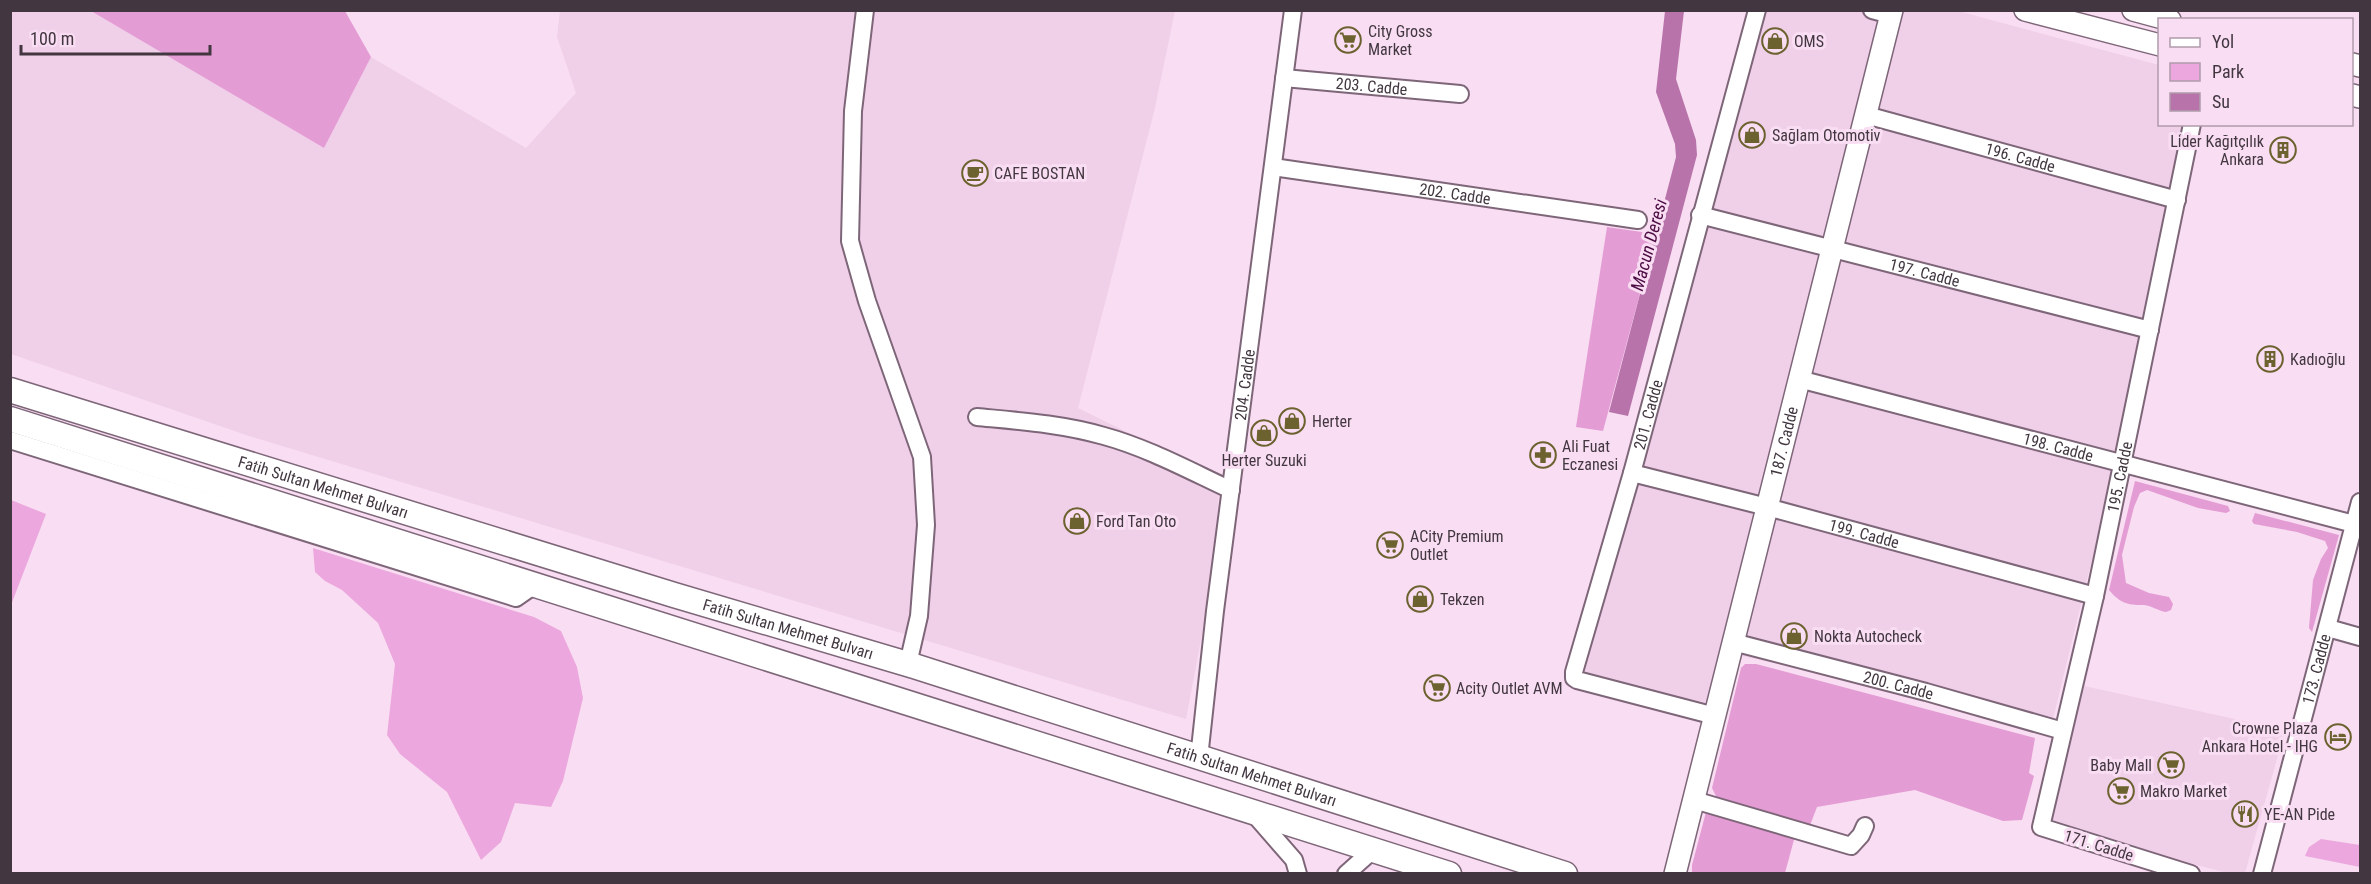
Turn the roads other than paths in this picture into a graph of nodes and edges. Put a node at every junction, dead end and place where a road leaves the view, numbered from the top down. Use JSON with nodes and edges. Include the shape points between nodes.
{"nodes":[{"id":1,"x":865,"y":10,"type":"edge"},
{"id":2,"x":1293,"y":10,"type":"edge"},
{"id":3,"x":1757,"y":10,"type":"edge"},
{"id":4,"x":2025,"y":10,"type":"edge"},
{"id":5,"x":2133,"y":10,"type":"edge"},
{"id":6,"x":1885,"y":12,"type":"edge"},
{"id":7,"x":2163,"y":18,"type":"edge"},
{"id":8,"x":2158,"y":44,"type":"edge"},
{"id":9,"x":1284,"y":78,"type":"junction"},
{"id":10,"x":1460,"y":94,"type":"dead end"},
{"id":11,"x":1866,"y":115,"type":"junction"},
{"id":12,"x":2192,"y":126,"type":"edge"},
{"id":13,"x":1273,"y":167,"type":"junction"},
{"id":14,"x":2177,"y":200,"type":"junction"},
{"id":15,"x":1700,"y":215,"type":"junction"},
{"id":16,"x":1638,"y":220,"type":"dead end"},
{"id":17,"x":1832,"y":249,"type":"junction"},
{"id":18,"x":2150,"y":330,"type":"junction"},
{"id":19,"x":1800,"y":379,"type":"junction"},
{"id":20,"x":10,"y":390,"type":"edge"},
{"id":21,"x":977,"y":417,"type":"dead end"},
{"id":22,"x":10,"y":419,"type":"edge"},
{"id":23,"x":10,"y":440,"type":"edge"},
{"id":24,"x":2123,"y":464,"type":"junction"},
{"id":25,"x":1632,"y":473,"type":"junction"},
{"id":26,"x":1231,"y":490,"type":"junction"},
{"id":27,"x":2361,"y":501,"type":"edge"},
{"id":28,"x":1767,"y":507,"type":"junction"},
{"id":29,"x":2354,"y":524,"type":"junction"},
{"id":30,"x":536,"y":584,"type":"junction"},
{"id":31,"x":2095,"y":596,"type":"junction"},
{"id":32,"x":2328,"y":628,"type":"junction"},
{"id":33,"x":2361,"y":637,"type":"edge"},
{"id":34,"x":1733,"y":642,"type":"junction"},
{"id":35,"x":908,"y":664,"type":"junction"},
{"id":36,"x":1714,"y":716,"type":"junction"},
{"id":37,"x":2063,"y":731,"type":"junction"},
{"id":38,"x":1199,"y":758,"type":"junction"},
{"id":39,"x":1694,"y":800,"type":"junction"},
{"id":40,"x":1250,"y":810,"type":"junction"},
{"id":41,"x":1865,"y":826,"type":"dead end"},
{"id":42,"x":2041,"y":827,"type":"joint"},
{"id":43,"x":1374,"y":849,"type":"junction"},
{"id":44,"x":1298,"y":873,"type":"edge"},
{"id":45,"x":1346,"y":873,"type":"edge"},
{"id":46,"x":1449,"y":873,"type":"edge"},
{"id":47,"x":1565,"y":873,"type":"edge"},
{"id":48,"x":1675,"y":873,"type":"edge"},
{"id":49,"x":2191,"y":873,"type":"edge"},
{"id":50,"x":2262,"y":873,"type":"edge"}],
"edges":[{"from":1,"to":35,"type":"street","via":[[853,111],[850,241],[922,457],[925,536],[919,616]]},
{"from":2,"to":9,"type":"street","name":"204. Cadde"},
{"from":3,"to":15,"type":"street","name":"201. Cadde"},
{"from":4,"to":8,"type":"main road"},
{"from":5,"to":7,"type":"main road"},
{"from":6,"to":11,"type":"main road","name":"187. Cadde"},
{"from":9,"to":10,"type":"street","name":"203. Cadde"},
{"from":9,"to":13,"type":"street","name":"204. Cadde"},
{"from":11,"to":14,"type":"street","name":"196. Cadde"},
{"from":11,"to":17,"type":"main road","name":"187. Cadde"},
{"from":12,"to":14,"type":"street","name":"195. Cadde"},
{"from":13,"to":16,"type":"street","name":"202. Cadde"},
{"from":13,"to":26,"type":"street","name":"204. Cadde"},
{"from":14,"to":18,"type":"street","name":"195. Cadde"},
{"from":15,"to":17,"type":"street","name":"197. Cadde"},
{"from":15,"to":25,"type":"street","name":"201. Cadde"},
{"from":17,"to":18,"type":"street","name":"197. Cadde"},
{"from":17,"to":19,"type":"main road","name":"187. Cadde"},
{"from":18,"to":24,"type":"street","name":"195. Cadde"},
{"from":19,"to":24,"type":"street","name":"198. Cadde"},
{"from":19,"to":28,"type":"main road","name":"187. Cadde"},
{"from":20,"to":35,"type":"highway","name":"Fatih Sultan Mehmet Bulvarı"},
{"from":21,"to":26,"type":"street","via":[[1038,422],[1103,435]]},
{"from":22,"to":30,"type":"highway","name":"Fatih Sultan Mehmet Bulvarı"},
{"from":23,"to":30,"type":"street","via":[[516,598]]},
{"from":24,"to":29,"type":"street","name":"198. Cadde"},
{"from":24,"to":31,"type":"street","name":"195. Cadde"},
{"from":25,"to":28,"type":"street","name":"199. Cadde"},
{"from":25,"to":36,"type":"street","name":"201. Cadde","via":[[1574,678]]},
{"from":26,"to":38,"type":"street","name":"204. Cadde"},
{"from":27,"to":29,"type":"street","name":"173. Cadde"},
{"from":28,"to":31,"type":"street","name":"199. Cadde"},
{"from":28,"to":34,"type":"main road","name":"187. Cadde"},
{"from":29,"to":32,"type":"street","name":"173. Cadde"},
{"from":30,"to":40,"type":"highway","name":"Fatih Sultan Mehmet Bulvarı"},
{"from":31,"to":37,"type":"street","name":"195. Cadde"},
{"from":32,"to":33,"type":"street"},
{"from":32,"to":50,"type":"street","name":"173. Cadde"},
{"from":34,"to":36,"type":"main road","name":"187. Cadde"},
{"from":34,"to":37,"type":"street","name":"200. Cadde"},
{"from":35,"to":38,"type":"highway","name":"Fatih Sultan Mehmet Bulvarı"},
{"from":36,"to":39,"type":"main road","name":"187. Cadde"},
{"from":37,"to":42,"type":"street","name":"195. Cadde"},
{"from":38,"to":47,"type":"highway","name":"Fatih Sultan Mehmet Bulvarı"},
{"from":39,"to":41,"type":"street","via":[[1851,846]]},
{"from":39,"to":48,"type":"main road","name":"187. Cadde"},
{"from":40,"to":43,"type":"highway","name":"Fatih Sultan Mehmet Bulvarı"},
{"from":40,"to":44,"type":"street","via":[[1294,860]]},
{"from":42,"to":49,"type":"street","name":"171. Cadde"},
{"from":43,"to":45,"type":"street"},
{"from":43,"to":46,"type":"highway","name":"Fatih Sultan Mehmet Bulvarı"}]}
